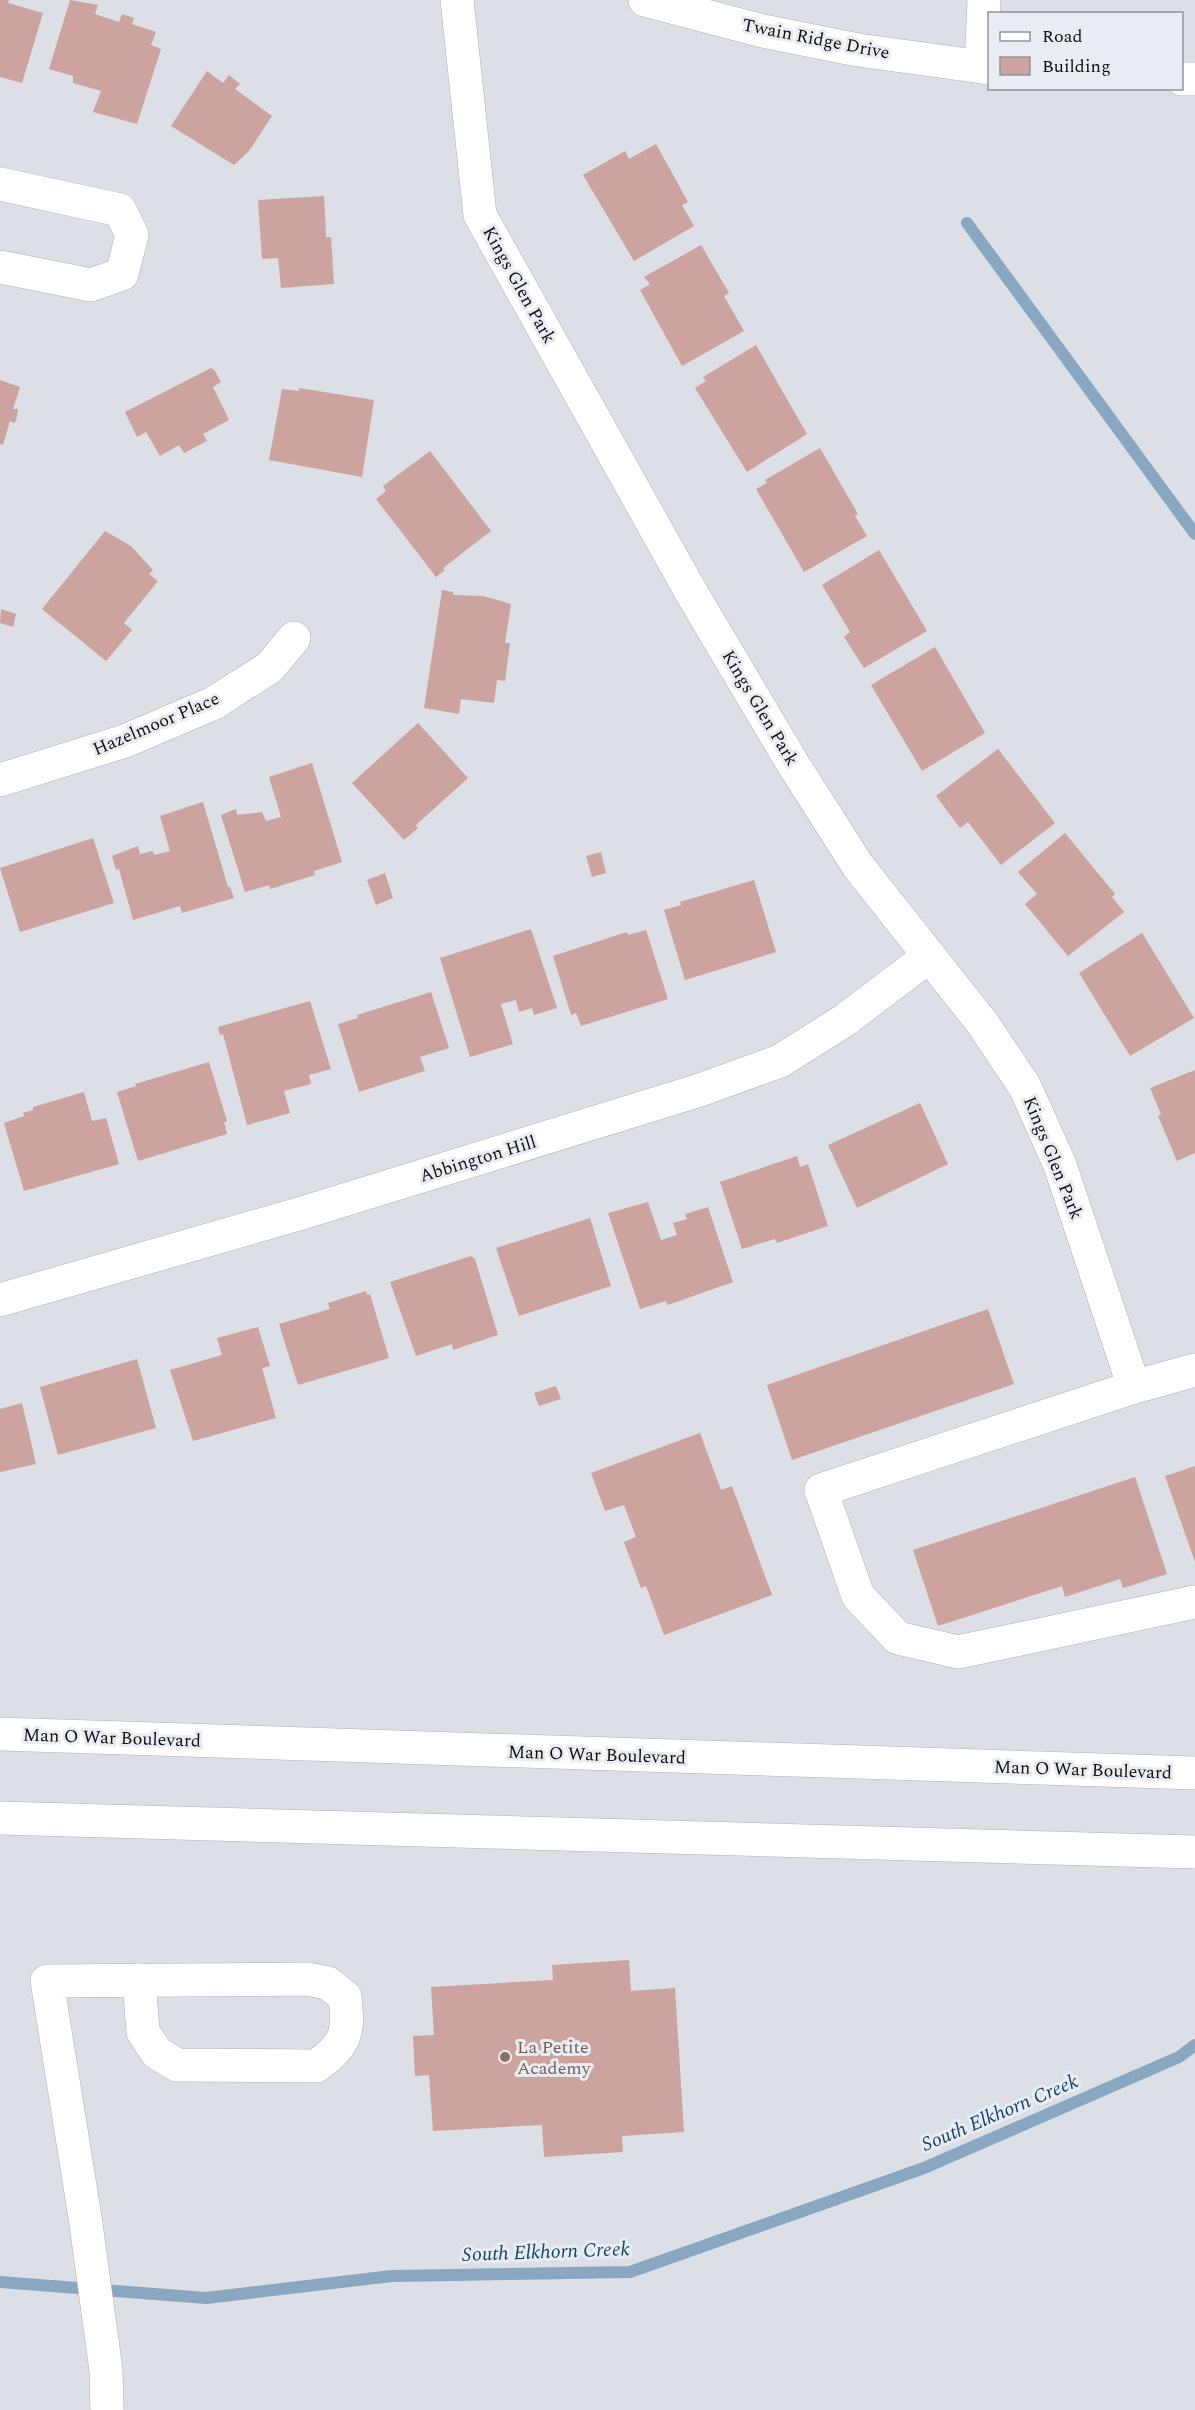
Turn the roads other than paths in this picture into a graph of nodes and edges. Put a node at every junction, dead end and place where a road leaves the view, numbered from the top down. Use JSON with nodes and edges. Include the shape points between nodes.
{"nodes":[{"id":1,"x":458,"y":0,"type":"edge"},
{"id":2,"x":645,"y":0,"type":"edge"},
{"id":3,"x":984,"y":0,"type":"edge"},
{"id":4,"x":985,"y":68,"type":"edge"},
{"id":5,"x":0,"y":184,"type":"edge"},
{"id":6,"x":0,"y":267,"type":"edge"},
{"id":7,"x":294,"y":639,"type":"dead end"},
{"id":8,"x":0,"y":780,"type":"edge"},
{"id":9,"x":928,"y":957,"type":"junction"},
{"id":10,"x":0,"y":1300,"type":"edge"},
{"id":11,"x":1195,"y":1370,"type":"edge"},
{"id":12,"x":1134,"y":1387,"type":"junction"},
{"id":13,"x":1195,"y":1602,"type":"edge"},
{"id":14,"x":0,"y":1734,"type":"edge"},
{"id":15,"x":1195,"y":1773,"type":"edge"},
{"id":16,"x":0,"y":1818,"type":"edge"},
{"id":17,"x":1195,"y":1852,"type":"edge"},
{"id":18,"x":139,"y":1980,"type":"junction"},
{"id":19,"x":107,"y":2410,"type":"edge"}],
"edges":[{"from":1,"to":9,"type":"street","name":"Kings Glen Park","via":[[480,215],[691,592],[787,754],[858,866]]},
{"from":2,"to":4,"type":"street","name":"Twain Ridge Drive","via":[[858,50]]},
{"from":3,"to":4,"type":"street"},
{"from":5,"to":6,"type":"street","via":[[120,210],[132,235],[122,274],[91,285]]},
{"from":7,"to":8,"type":"street","name":"Hazelmoor Place","via":[[270,667],[214,703],[125,741]]},
{"from":9,"to":10,"type":"street","name":"Abbington Hill","via":[[845,1020],[770,1064],[700,1090],[302,1213]]},
{"from":9,"to":12,"type":"street","name":"Kings Glen Park","via":[[983,1024],[1025,1087],[1060,1165]]},
{"from":11,"to":12,"type":"street"},
{"from":12,"to":13,"type":"street","via":[[821,1490],[858,1596],[898,1638],[958,1652]]},
{"from":14,"to":15,"type":"street","name":"Man O War Boulevard"},
{"from":16,"to":17,"type":"street"},
{"from":18,"to":18,"type":"street","via":[[307,1978],[327,1983],[345,1997],[348,2025],[342,2045],[316,2066],[177,2065],[157,2053],[143,2032]]},
{"from":18,"to":19,"type":"street","via":[[47,1981],[85,2217],[106,2370]]}]}
